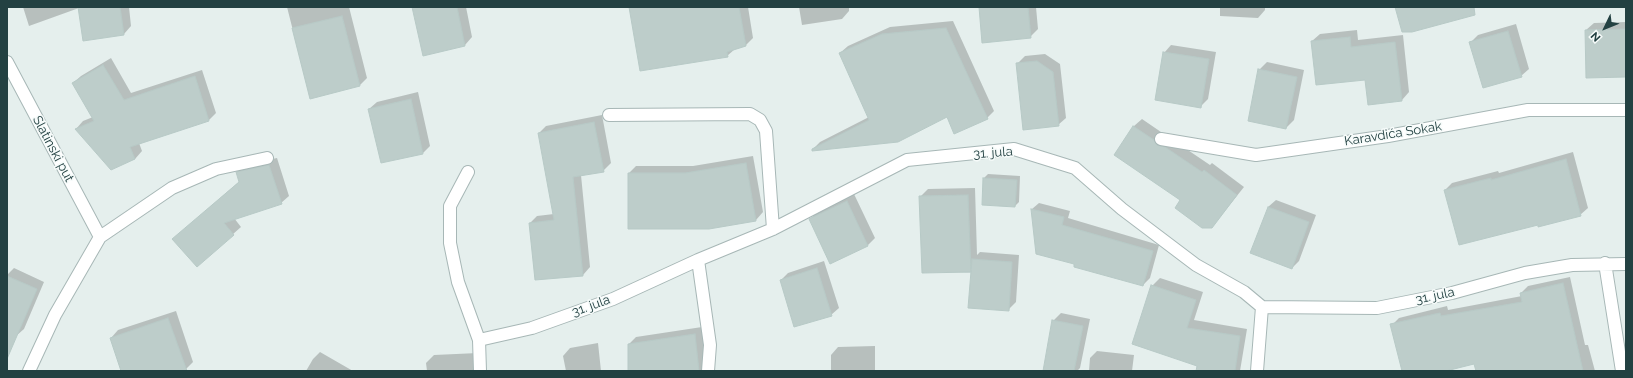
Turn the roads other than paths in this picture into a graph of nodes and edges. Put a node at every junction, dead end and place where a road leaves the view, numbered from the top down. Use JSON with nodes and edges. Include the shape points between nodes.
{"nodes":[{"id":1,"x":7,"y":62,"type":"edge"},
{"id":2,"x":1626,"y":110,"type":"edge"},
{"id":3,"x":609,"y":115,"type":"dead end"},
{"id":4,"x":1162,"y":139,"type":"dead end"},
{"id":5,"x":267,"y":158,"type":"dead end"},
{"id":6,"x":468,"y":172,"type":"dead end"},
{"id":7,"x":773,"y":229,"type":"junction"},
{"id":8,"x":100,"y":237,"type":"junction"},
{"id":9,"x":698,"y":260,"type":"junction"},
{"id":10,"x":1605,"y":263,"type":"junction"},
{"id":11,"x":1626,"y":264,"type":"edge"},
{"id":12,"x":1262,"y":307,"type":"junction"},
{"id":13,"x":479,"y":340,"type":"junction"},
{"id":14,"x":29,"y":371,"type":"edge"},
{"id":15,"x":480,"y":371,"type":"edge"},
{"id":16,"x":708,"y":371,"type":"edge"},
{"id":17,"x":1257,"y":371,"type":"edge"},
{"id":18,"x":1622,"y":371,"type":"edge"}],
"edges":[{"from":1,"to":8,"type":"street","name":"Slatinski put"},
{"from":2,"to":4,"type":"street","name":"Karavdića Sokak","via":[[1528,110],[1388,136],[1256,155]]},
{"from":3,"to":7,"type":"street","via":[[750,114],[760,120],[766,130]]},
{"from":5,"to":8,"type":"street","via":[[216,169],[172,188]]},
{"from":6,"to":13,"type":"street","via":[[450,206],[450,243],[458,282]]},
{"from":7,"to":9,"type":"street","name":"31. jula"},
{"from":7,"to":12,"type":"street","name":"31. jula","via":[[907,160],[1014,149],[1075,168],[1122,209],[1196,265],[1244,292]]},
{"from":8,"to":14,"type":"street","via":[[55,315]]},
{"from":9,"to":13,"type":"street","name":"31. jula","via":[[613,298],[532,328]]},
{"from":9,"to":16,"type":"street","via":[[710,345]]},
{"from":10,"to":11,"type":"street","name":"31. jula"},
{"from":10,"to":12,"type":"street","name":"31. jula","via":[[1572,265],[1525,273],[1452,293],[1377,308]]},
{"from":10,"to":18,"type":"street"},
{"from":12,"to":17,"type":"street"},
{"from":13,"to":15,"type":"street"}]}
